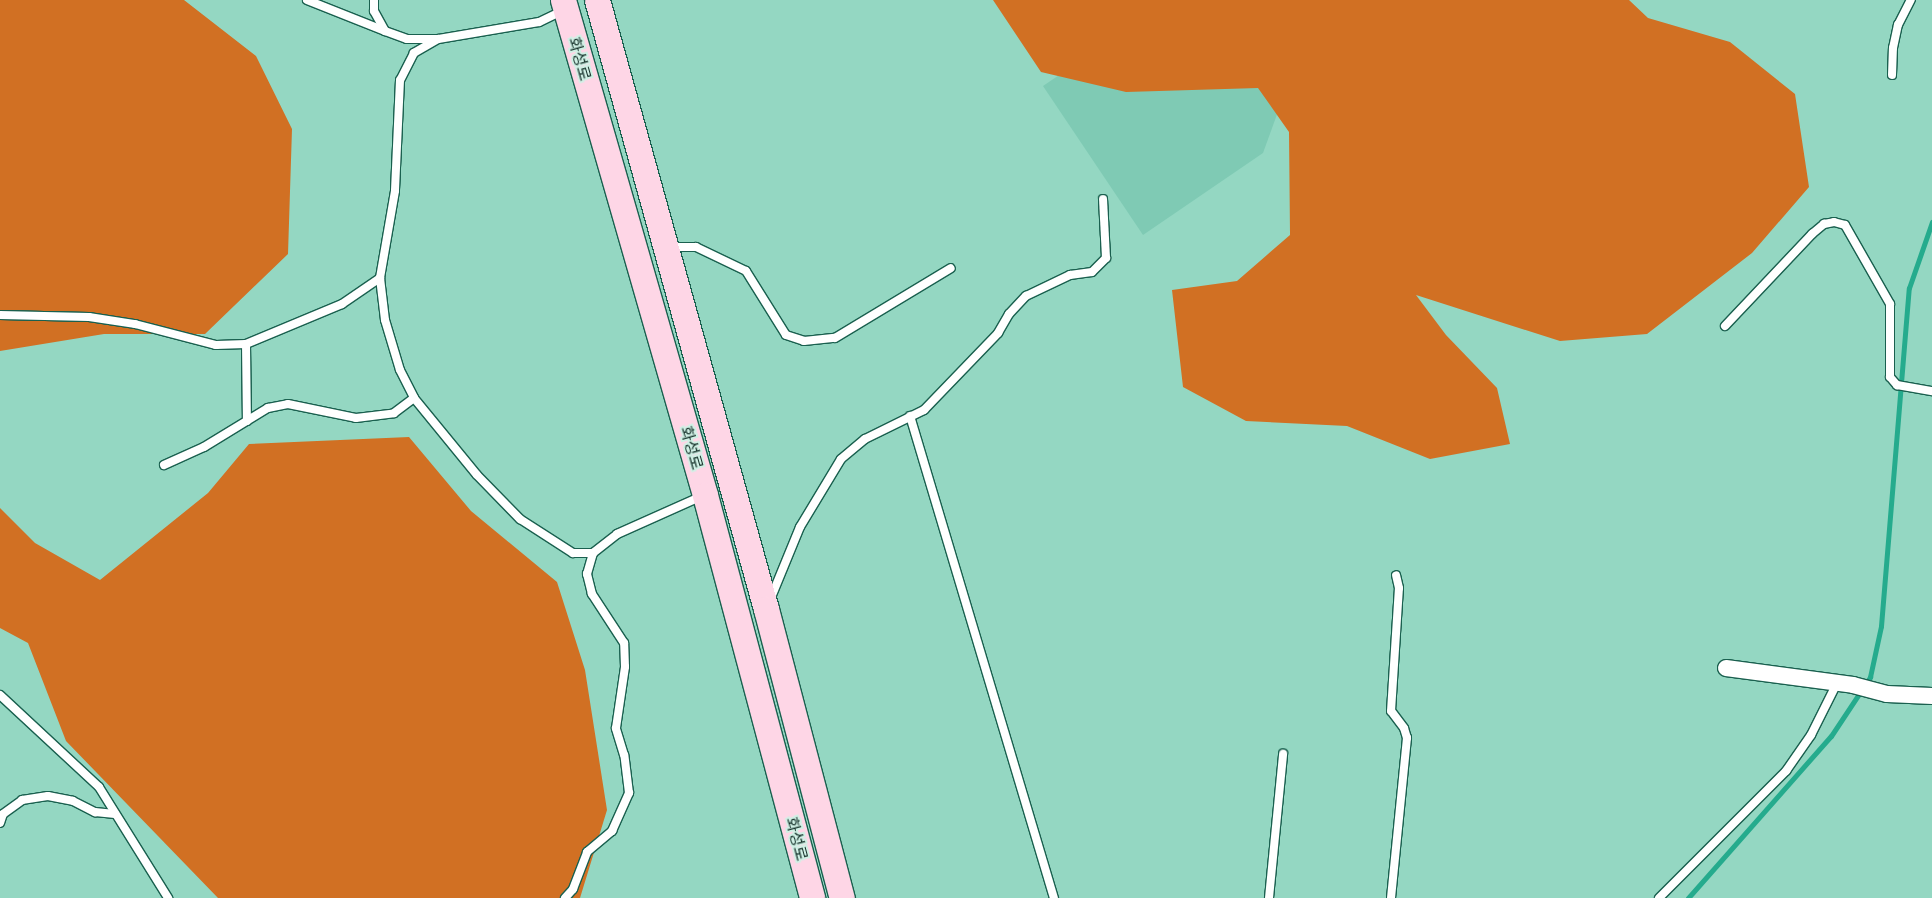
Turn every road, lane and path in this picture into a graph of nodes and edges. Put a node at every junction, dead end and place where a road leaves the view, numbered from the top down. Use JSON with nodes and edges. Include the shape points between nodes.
{"nodes":[{"id":1,"x":306,"y":0,"type":"edge"},
{"id":2,"x":374,"y":0,"type":"edge"},
{"id":3,"x":597,"y":0,"type":"edge"},
{"id":4,"x":1911,"y":0,"type":"edge"},
{"id":5,"x":564,"y":5,"type":"edge"},
{"id":6,"x":385,"y":30,"type":"junction"},
{"id":7,"x":438,"y":39,"type":"junction"},
{"id":8,"x":1892,"y":75,"type":"dead end"},
{"id":9,"x":1103,"y":199,"type":"dead end"},
{"id":10,"x":664,"y":247,"type":"junction"},
{"id":11,"x":951,"y":268,"type":"dead end"},
{"id":12,"x":380,"y":278,"type":"junction"},
{"id":13,"x":0,"y":315,"type":"edge"},
{"id":14,"x":1725,"y":326,"type":"dead end"},
{"id":15,"x":246,"y":344,"type":"junction"},
{"id":16,"x":1932,"y":390,"type":"edge"},
{"id":17,"x":414,"y":398,"type":"junction"},
{"id":18,"x":910,"y":416,"type":"junction"},
{"id":19,"x":247,"y":420,"type":"junction"},
{"id":20,"x":164,"y":465,"type":"dead end"},
{"id":21,"x":705,"y":495,"type":"junction"},
{"id":22,"x":592,"y":553,"type":"junction"},
{"id":23,"x":1396,"y":575,"type":"dead end"},
{"id":24,"x":766,"y":609,"type":"junction"},
{"id":25,"x":1726,"y":668,"type":"dead end"},
{"id":26,"x":1845,"y":684,"type":"junction"},
{"id":27,"x":0,"y":695,"type":"edge"},
{"id":28,"x":1932,"y":696,"type":"edge"},
{"id":29,"x":1283,"y":754,"type":"dead end"},
{"id":30,"x":115,"y":814,"type":"junction"},
{"id":31,"x":0,"y":823,"type":"edge"},
{"id":32,"x":168,"y":898,"type":"edge"},
{"id":33,"x":565,"y":898,"type":"edge"},
{"id":34,"x":812,"y":898,"type":"edge"},
{"id":35,"x":842,"y":898,"type":"edge"},
{"id":36,"x":1054,"y":898,"type":"edge"},
{"id":37,"x":1269,"y":898,"type":"edge"},
{"id":38,"x":1391,"y":898,"type":"edge"},
{"id":39,"x":1659,"y":898,"type":"edge"}],
"edges":[{"from":1,"to":6,"type":"lane"},
{"from":2,"to":6,"type":"lane","via":[[374,11]]},
{"from":3,"to":10,"type":"main road","name":"화성로"},
{"from":4,"to":8,"type":"lane","via":[[1898,24]]},
{"from":5,"to":7,"type":"lane","via":[[539,22]]},
{"from":5,"to":21,"type":"main road","name":"화성로"},
{"from":6,"to":7,"type":"lane","via":[[407,39]]},
{"from":7,"to":12,"type":"lane","via":[[414,53],[400,80],[396,191]]},
{"from":9,"to":18,"type":"lane","via":[[1106,258],[1092,272],[1045,284],[1026,296],[949,387],[924,410]]},
{"from":10,"to":11,"type":"lane","via":[[696,247],[746,271],[786,335],[804,341],[835,338]]},
{"from":10,"to":24,"type":"main road","name":"화성로"},
{"from":12,"to":15,"type":"lane","via":[[342,304]]},
{"from":12,"to":17,"type":"lane","via":[[385,320],[400,370]]},
{"from":13,"to":15,"type":"lane","via":[[89,317],[135,324],[216,345]]},
{"from":14,"to":16,"type":"lane","via":[[1812,234],[1824,224],[1834,222],[1845,226],[1890,304],[1893,315],[1888,366],[1890,377],[1897,385]]},
{"from":15,"to":19,"type":"lane"},
{"from":17,"to":19,"type":"lane","via":[[394,413],[356,418],[288,404],[268,408]]},
{"from":17,"to":22,"type":"lane","via":[[477,475],[520,519],[573,553]]},
{"from":18,"to":24,"type":"lane","via":[[864,439],[841,459],[800,527]]},
{"from":18,"to":36,"type":"lane"},
{"from":19,"to":20,"type":"lane","via":[[204,447]]},
{"from":21,"to":22,"type":"lane","via":[[617,534]]},
{"from":21,"to":34,"type":"main road","name":"화성로"},
{"from":22,"to":33,"type":"lane","via":[[587,574],[592,594],[624,643],[625,667],[616,728],[629,792],[612,831],[587,852],[573,890]]},
{"from":23,"to":38,"type":"lane","via":[[1400,588],[1392,711],[1407,738]]},
{"from":24,"to":35,"type":"main road","name":"화성로"},
{"from":25,"to":26,"type":"street"},
{"from":26,"to":28,"type":"street","via":[[1887,694]]},
{"from":26,"to":39,"type":"lane","via":[[1795,760]]},
{"from":27,"to":30,"type":"lane","via":[[99,787]]},
{"from":29,"to":37,"type":"lane"},
{"from":30,"to":31,"type":"lane","via":[[96,812],[73,801],[48,796],[22,800],[2,814]]},
{"from":30,"to":32,"type":"lane"}]}
